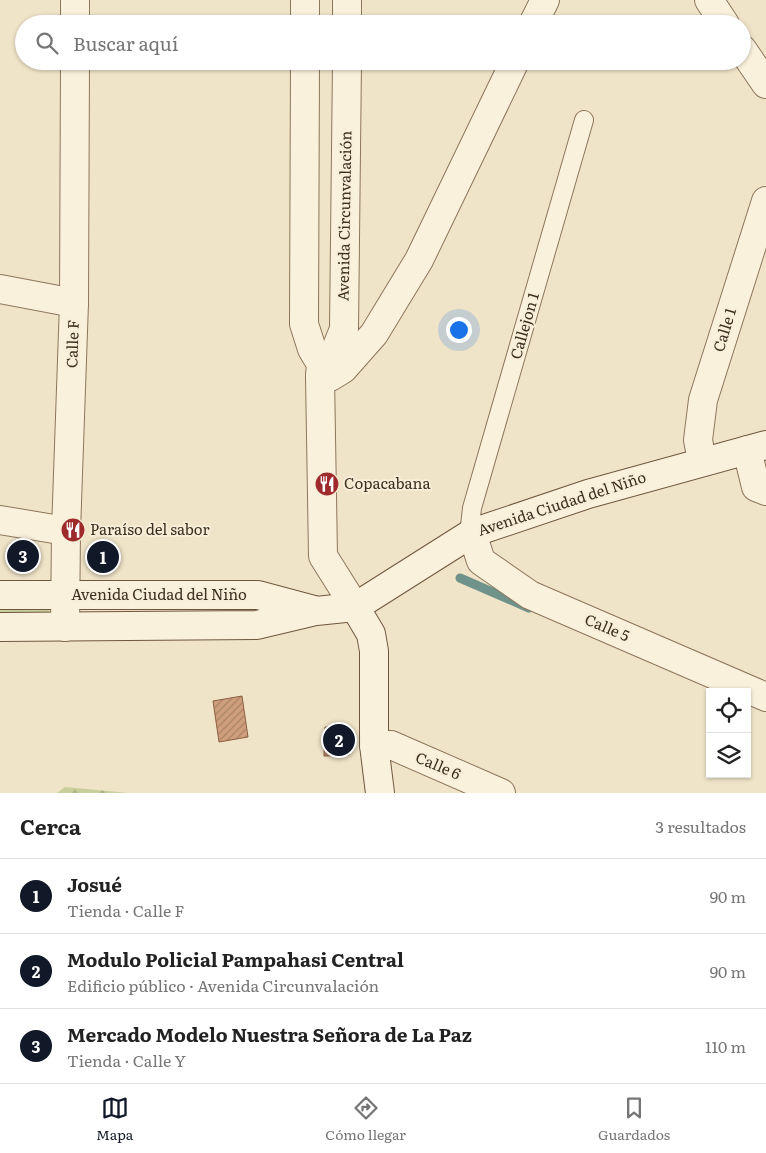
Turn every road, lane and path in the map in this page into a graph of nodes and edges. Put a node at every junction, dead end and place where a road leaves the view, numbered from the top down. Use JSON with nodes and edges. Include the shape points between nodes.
{"nodes":[{"id":1,"x":75,"y":0,"type":"edge"},
{"id":2,"x":305,"y":0,"type":"edge"},
{"id":3,"x":347,"y":0,"type":"edge"},
{"id":4,"x":545,"y":0,"type":"edge"},
{"id":5,"x":709,"y":0,"type":"edge"},
{"id":6,"x":75,"y":15,"type":"edge"},
{"id":7,"x":305,"y":15,"type":"edge"},
{"id":8,"x":347,"y":15,"type":"edge"},
{"id":9,"x":538,"y":15,"type":"edge"},
{"id":10,"x":720,"y":15,"type":"edge"},
{"id":11,"x":751,"y":62,"type":"edge"},
{"id":12,"x":75,"y":70,"type":"edge"},
{"id":13,"x":304,"y":70,"type":"edge"},
{"id":14,"x":347,"y":70,"type":"edge"},
{"id":15,"x":511,"y":70,"type":"edge"},
{"id":16,"x":766,"y":84,"type":"edge"},
{"id":17,"x":584,"y":120,"type":"dead end"},
{"id":18,"x":766,"y":201,"type":"edge"},
{"id":19,"x":0,"y":289,"type":"edge"},
{"id":20,"x":74,"y":302,"type":"junction"},
{"id":21,"x":320,"y":370,"type":"junction"},
{"id":22,"x":756,"y":447,"type":"edge"},
{"id":23,"x":702,"y":461,"type":"junction"},
{"id":24,"x":766,"y":491,"type":"edge"},
{"id":25,"x":0,"y":520,"type":"edge"},
{"id":26,"x":66,"y":531,"type":"junction"},
{"id":27,"x":472,"y":533,"type":"junction"},
{"id":28,"x":0,"y":595,"type":"edge"},
{"id":29,"x":65,"y":595,"type":"junction"},
{"id":30,"x":355,"y":607,"type":"junction"},
{"id":31,"x":316,"y":611,"type":"junction"},
{"id":32,"x":0,"y":627,"type":"edge"},
{"id":33,"x":65,"y":627,"type":"junction"},
{"id":34,"x":766,"y":697,"type":"edge"},
{"id":35,"x":374,"y":745,"type":"junction"},
{"id":36,"x":380,"y":793,"type":"edge"},
{"id":37,"x":501,"y":793,"type":"edge"}],
"edges":[{"from":1,"to":6,"type":"street"},
{"from":2,"to":7,"type":"street"},
{"from":3,"to":8,"type":"street"},
{"from":4,"to":9,"type":"street"},
{"from":5,"to":10,"type":"street"},
{"from":11,"to":16,"type":"street"},
{"from":12,"to":20,"type":"street","name":"Calle F"},
{"from":13,"to":21,"type":"street","via":[[304,324]]},
{"from":14,"to":21,"type":"street","name":"Avenida Circunvalación","via":[[344,330],[336,349]]},
{"from":15,"to":21,"type":"street","via":[[419,260],[374,334],[343,370],[330,377]]},
{"from":17,"to":27,"type":"lane","name":"Callejon 1","via":[[472,508]]},
{"from":18,"to":23,"type":"street","name":"Calle 1","via":[[703,400],[698,440]]},
{"from":19,"to":20,"type":"street"},
{"from":20,"to":26,"type":"street","name":"Calle F"},
{"from":21,"to":30,"type":"street","via":[[323,556]]},
{"from":22,"to":23,"type":"street","name":"Avenida Ciudad del Niño"},
{"from":22,"to":24,"type":"street","via":[[756,487]]},
{"from":23,"to":27,"type":"street","name":"Avenida Ciudad del Niño","via":[[588,494]]},
{"from":25,"to":26,"type":"street"},
{"from":26,"to":29,"type":"street","name":"Calle F"},
{"from":27,"to":30,"type":"street","name":"Avenida Ciudad del Niño"},
{"from":27,"to":34,"type":"street","name":"Calle 5","via":[[481,561],[530,595]]},
{"from":28,"to":29,"type":"street","name":"Avenida Ciudad del Niño"},
{"from":29,"to":31,"type":"street","name":"Avenida Ciudad del Niño","via":[[258,595]]},
{"from":29,"to":33,"type":"street","name":"Calle F"},
{"from":30,"to":31,"type":"street","name":"Avenida Ciudad del Niño"},
{"from":30,"to":35,"type":"street","via":[[371,634],[374,651]]},
{"from":31,"to":33,"type":"street","name":"Avenida Ciudad del Niño","via":[[257,625]]},
{"from":32,"to":33,"type":"street","name":"Avenida Ciudad del Niño"},
{"from":35,"to":36,"type":"street"},
{"from":35,"to":37,"type":"street","name":"Calle 6","via":[[391,746]]}]}
